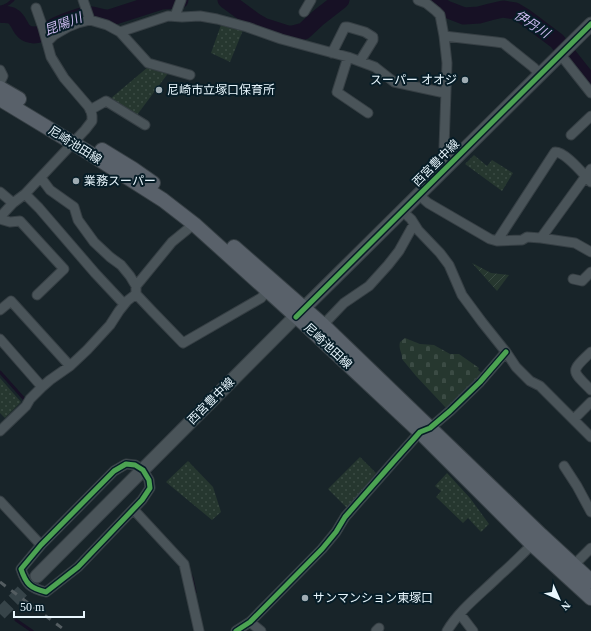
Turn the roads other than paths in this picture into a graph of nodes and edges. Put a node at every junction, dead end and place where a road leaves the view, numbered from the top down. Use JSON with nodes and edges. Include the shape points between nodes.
{"nodes":[{"id":1,"x":82,"y":0,"type":"edge"},
{"id":2,"x":311,"y":0,"type":"edge"},
{"id":3,"x":418,"y":0,"type":"edge"},
{"id":4,"x":180,"y":2,"type":"edge"},
{"id":5,"x":36,"y":8,"type":"dead end"},
{"id":6,"x":304,"y":12,"type":"dead end"},
{"id":7,"x":89,"y":16,"type":"junction"},
{"id":8,"x":175,"y":16,"type":"junction"},
{"id":9,"x":591,"y":24,"type":"edge"},
{"id":10,"x":120,"y":32,"type":"junction"},
{"id":11,"x":45,"y":36,"type":"junction"},
{"id":12,"x":444,"y":36,"type":"junction"},
{"id":13,"x":563,"y":51,"type":"junction"},
{"id":14,"x":332,"y":52,"type":"junction"},
{"id":15,"x":348,"y":57,"type":"junction"},
{"id":16,"x":360,"y":61,"type":"junction"},
{"id":17,"x":0,"y":70,"type":"edge"},
{"id":18,"x":540,"y":74,"type":"junction"},
{"id":19,"x":190,"y":75,"type":"dead end"},
{"id":20,"x":0,"y":82,"type":"edge"},
{"id":21,"x":0,"y":88,"type":"edge"},
{"id":22,"x":445,"y":93,"type":"junction"},
{"id":23,"x":591,"y":93,"type":"edge"},
{"id":24,"x":0,"y":99,"type":"edge"},
{"id":25,"x":90,"y":110,"type":"junction"},
{"id":26,"x":368,"y":112,"type":"dead end"},
{"id":27,"x":591,"y":116,"type":"edge"},
{"id":28,"x":145,"y":125,"type":"dead end"},
{"id":29,"x":571,"y":135,"type":"dead end"},
{"id":30,"x":76,"y":140,"type":"junction"},
{"id":31,"x":455,"y":158,"type":"junction"},
{"id":32,"x":589,"y":176,"type":"edge"},
{"id":33,"x":41,"y":178,"type":"junction"},
{"id":34,"x":0,"y":192,"type":"edge"},
{"id":35,"x":25,"y":194,"type":"junction"},
{"id":36,"x":419,"y":195,"type":"junction"},
{"id":37,"x":13,"y":203,"type":"junction"},
{"id":38,"x":402,"y":211,"type":"junction"},
{"id":39,"x":0,"y":218,"type":"edge"},
{"id":40,"x":194,"y":224,"type":"junction"},
{"id":41,"x":414,"y":224,"type":"junction"},
{"id":42,"x":541,"y":238,"type":"junction"},
{"id":43,"x":497,"y":241,"type":"junction"},
{"id":44,"x":591,"y":252,"type":"edge"},
{"id":45,"x":591,"y":272,"type":"edge"},
{"id":46,"x":573,"y":279,"type":"dead end"},
{"id":47,"x":136,"y":290,"type":"junction"},
{"id":48,"x":267,"y":291,"type":"junction"},
{"id":49,"x":37,"y":295,"type":"dead end"},
{"id":50,"x":124,"y":304,"type":"junction"},
{"id":51,"x":0,"y":310,"type":"edge"},
{"id":52,"x":300,"y":313,"type":"junction"},
{"id":53,"x":323,"y":325,"type":"junction"},
{"id":54,"x":0,"y":339,"type":"edge"},
{"id":55,"x":506,"y":352,"type":"junction"},
{"id":56,"x":591,"y":352,"type":"edge"},
{"id":57,"x":70,"y":366,"type":"junction"},
{"id":58,"x":42,"y":387,"type":"junction"},
{"id":59,"x":591,"y":390,"type":"edge"},
{"id":60,"x":591,"y":402,"type":"edge"},
{"id":61,"x":574,"y":419,"type":"junction"},
{"id":62,"x":425,"y":430,"type":"junction"},
{"id":63,"x":0,"y":431,"type":"edge"},
{"id":64,"x":591,"y":437,"type":"edge"},
{"id":65,"x":564,"y":466,"type":"dead end"},
{"id":66,"x":143,"y":470,"type":"junction"},
{"id":67,"x":0,"y":501,"type":"edge"},
{"id":68,"x":134,"y":510,"type":"junction"},
{"id":69,"x":591,"y":512,"type":"edge"},
{"id":70,"x":537,"y":540,"type":"junction"},
{"id":71,"x":41,"y":545,"type":"junction"},
{"id":72,"x":591,"y":548,"type":"edge"},
{"id":73,"x":569,"y":570,"type":"junction"},
{"id":74,"x":37,"y":576,"type":"tunnel mouth"},
{"id":75,"x":591,"y":581,"type":"edge"},
{"id":76,"x":591,"y":598,"type":"edge"},
{"id":77,"x":460,"y":614,"type":"junction"},
{"id":78,"x":250,"y":622,"type":"junction"},
{"id":79,"x":199,"y":631,"type":"edge"},
{"id":80,"x":236,"y":631,"type":"edge"},
{"id":81,"x":261,"y":631,"type":"edge"},
{"id":82,"x":447,"y":631,"type":"edge"},
{"id":83,"x":473,"y":631,"type":"edge"}],
"edges":[{"from":1,"to":7,"type":"street"},
{"from":2,"to":6,"type":"street"},
{"from":3,"to":12,"type":"street","via":[[426,3],[440,15]]},
{"from":4,"to":8,"type":"street"},
{"from":5,"to":11,"type":"street"},
{"from":7,"to":10,"type":"street"},
{"from":7,"to":11,"type":"street","via":[[54,35]]},
{"from":8,"to":10,"type":"street"},
{"from":8,"to":14,"type":"street","via":[[217,19]]},
{"from":9,"to":13,"type":"main road","name":"西宮豊中線"},
{"from":10,"to":19,"type":"street","via":[[148,63]]},
{"from":11,"to":25,"type":"street","via":[[51,57],[58,69]]},
{"from":12,"to":18,"type":"street","via":[[503,44]]},
{"from":12,"to":22,"type":"street","via":[[447,63]]},
{"from":13,"to":18,"type":"main road","name":"西宮豊中線"},
{"from":13,"to":23,"type":"street"},
{"from":14,"to":15,"type":"street"},
{"from":14,"to":16,"type":"street","via":[[345,27],[365,32],[373,37],[373,40]]},
{"from":15,"to":16,"type":"street"},
{"from":15,"to":26,"type":"street","via":[[337,92]]},
{"from":16,"to":22,"type":"street","via":[[375,66],[394,82]]},
{"from":17,"to":20,"type":"street","via":[[4,76]]},
{"from":18,"to":31,"type":"main road","name":"西宮豊中線"},
{"from":21,"to":30,"type":"main road","name":"尼崎池田線"},
{"from":22,"to":31,"type":"street","via":[[444,147]]},
{"from":24,"to":30,"type":"main road","name":"尼崎池田線"},
{"from":25,"to":28,"type":"street","via":[[106,101]]},
{"from":25,"to":30,"type":"street","via":[[92,121]]},
{"from":27,"to":29,"type":"street"},
{"from":30,"to":33,"type":"street"},
{"from":30,"to":40,"type":"main road","name":"尼崎池田線"},
{"from":30,"to":52,"type":"main road","name":"尼崎池田線","via":[[133,169],[189,209],[252,262]]},
{"from":31,"to":36,"type":"main road","name":"西宮豊中線"},
{"from":32,"to":42,"type":"street"},
{"from":32,"to":43,"type":"street","via":[[559,152],[555,152]]},
{"from":33,"to":35,"type":"street"},
{"from":33,"to":47,"type":"street","via":[[50,190],[74,207],[78,220],[103,252],[121,265],[130,276]]},
{"from":34,"to":37,"type":"street"},
{"from":35,"to":37,"type":"street"},
{"from":35,"to":50,"type":"street"},
{"from":36,"to":38,"type":"main road","name":"西宮豊中線"},
{"from":36,"to":43,"type":"street","via":[[428,204]]},
{"from":37,"to":39,"type":"street"},
{"from":38,"to":41,"type":"street"},
{"from":38,"to":52,"type":"main road","name":"西宮豊中線"},
{"from":39,"to":49,"type":"street","via":[[10,222],[20,221],[64,269]]},
{"from":40,"to":47,"type":"street","via":[[172,242]]},
{"from":40,"to":48,"type":"main road","name":"尼崎池田線"},
{"from":41,"to":53,"type":"street","via":[[388,265],[369,286],[344,303]]},
{"from":41,"to":55,"type":"street","via":[[449,265],[462,295]]},
{"from":42,"to":43,"type":"street"},
{"from":42,"to":44,"type":"street","via":[[575,243]]},
{"from":45,"to":46,"type":"street","via":[[582,281]]},
{"from":47,"to":48,"type":"street","via":[[183,343],[261,298]]},
{"from":47,"to":50,"type":"street"},
{"from":48,"to":52,"type":"main road","name":"尼崎池田線"},
{"from":50,"to":57,"type":"street","via":[[110,325]]},
{"from":51,"to":57,"type":"street","via":[[11,301]]},
{"from":52,"to":53,"type":"main road","name":"尼崎池田線"},
{"from":52,"to":62,"type":"main road","name":"尼崎池田線"},
{"from":52,"to":66,"type":"main road","name":"西宮豊中線"},
{"from":53,"to":62,"type":"main road","name":"尼崎池田線"},
{"from":54,"to":58,"type":"street"},
{"from":55,"to":61,"type":"street","via":[[530,381],[540,386]]},
{"from":55,"to":62,"type":"street","via":[[463,399]]},
{"from":56,"to":59,"type":"street","via":[[575,370],[578,378]]},
{"from":57,"to":58,"type":"street"},
{"from":58,"to":63,"type":"street"},
{"from":60,"to":61,"type":"street"},
{"from":61,"to":64,"type":"street"},
{"from":62,"to":70,"type":"main road","name":"尼崎池田線"},
{"from":62,"to":78,"type":"street","via":[[345,517],[322,549]]},
{"from":65,"to":69,"type":"street"},
{"from":66,"to":68,"type":"street","via":[[150,480],[150,488]]},
{"from":66,"to":71,"type":"street","via":[[136,465],[126,464],[114,471]]},
{"from":66,"to":74,"type":"main road","name":"西宮豊中線"},
{"from":67,"to":71,"type":"street"},
{"from":68,"to":71,"type":"street","via":[[78,567],[46,592],[35,589],[25,580],[21,569]]},
{"from":68,"to":79,"type":"street","via":[[184,564]]},
{"from":70,"to":73,"type":"main road","name":"尼崎池田線"},
{"from":70,"to":77,"type":"street"},
{"from":72,"to":73,"type":"street"},
{"from":73,"to":75,"type":"main road","name":"尼崎池田線"},
{"from":73,"to":76,"type":"main road","name":"尼崎池田線"},
{"from":77,"to":82,"type":"street"},
{"from":77,"to":83,"type":"street"},
{"from":78,"to":80,"type":"street"},
{"from":78,"to":81,"type":"street"}]}
